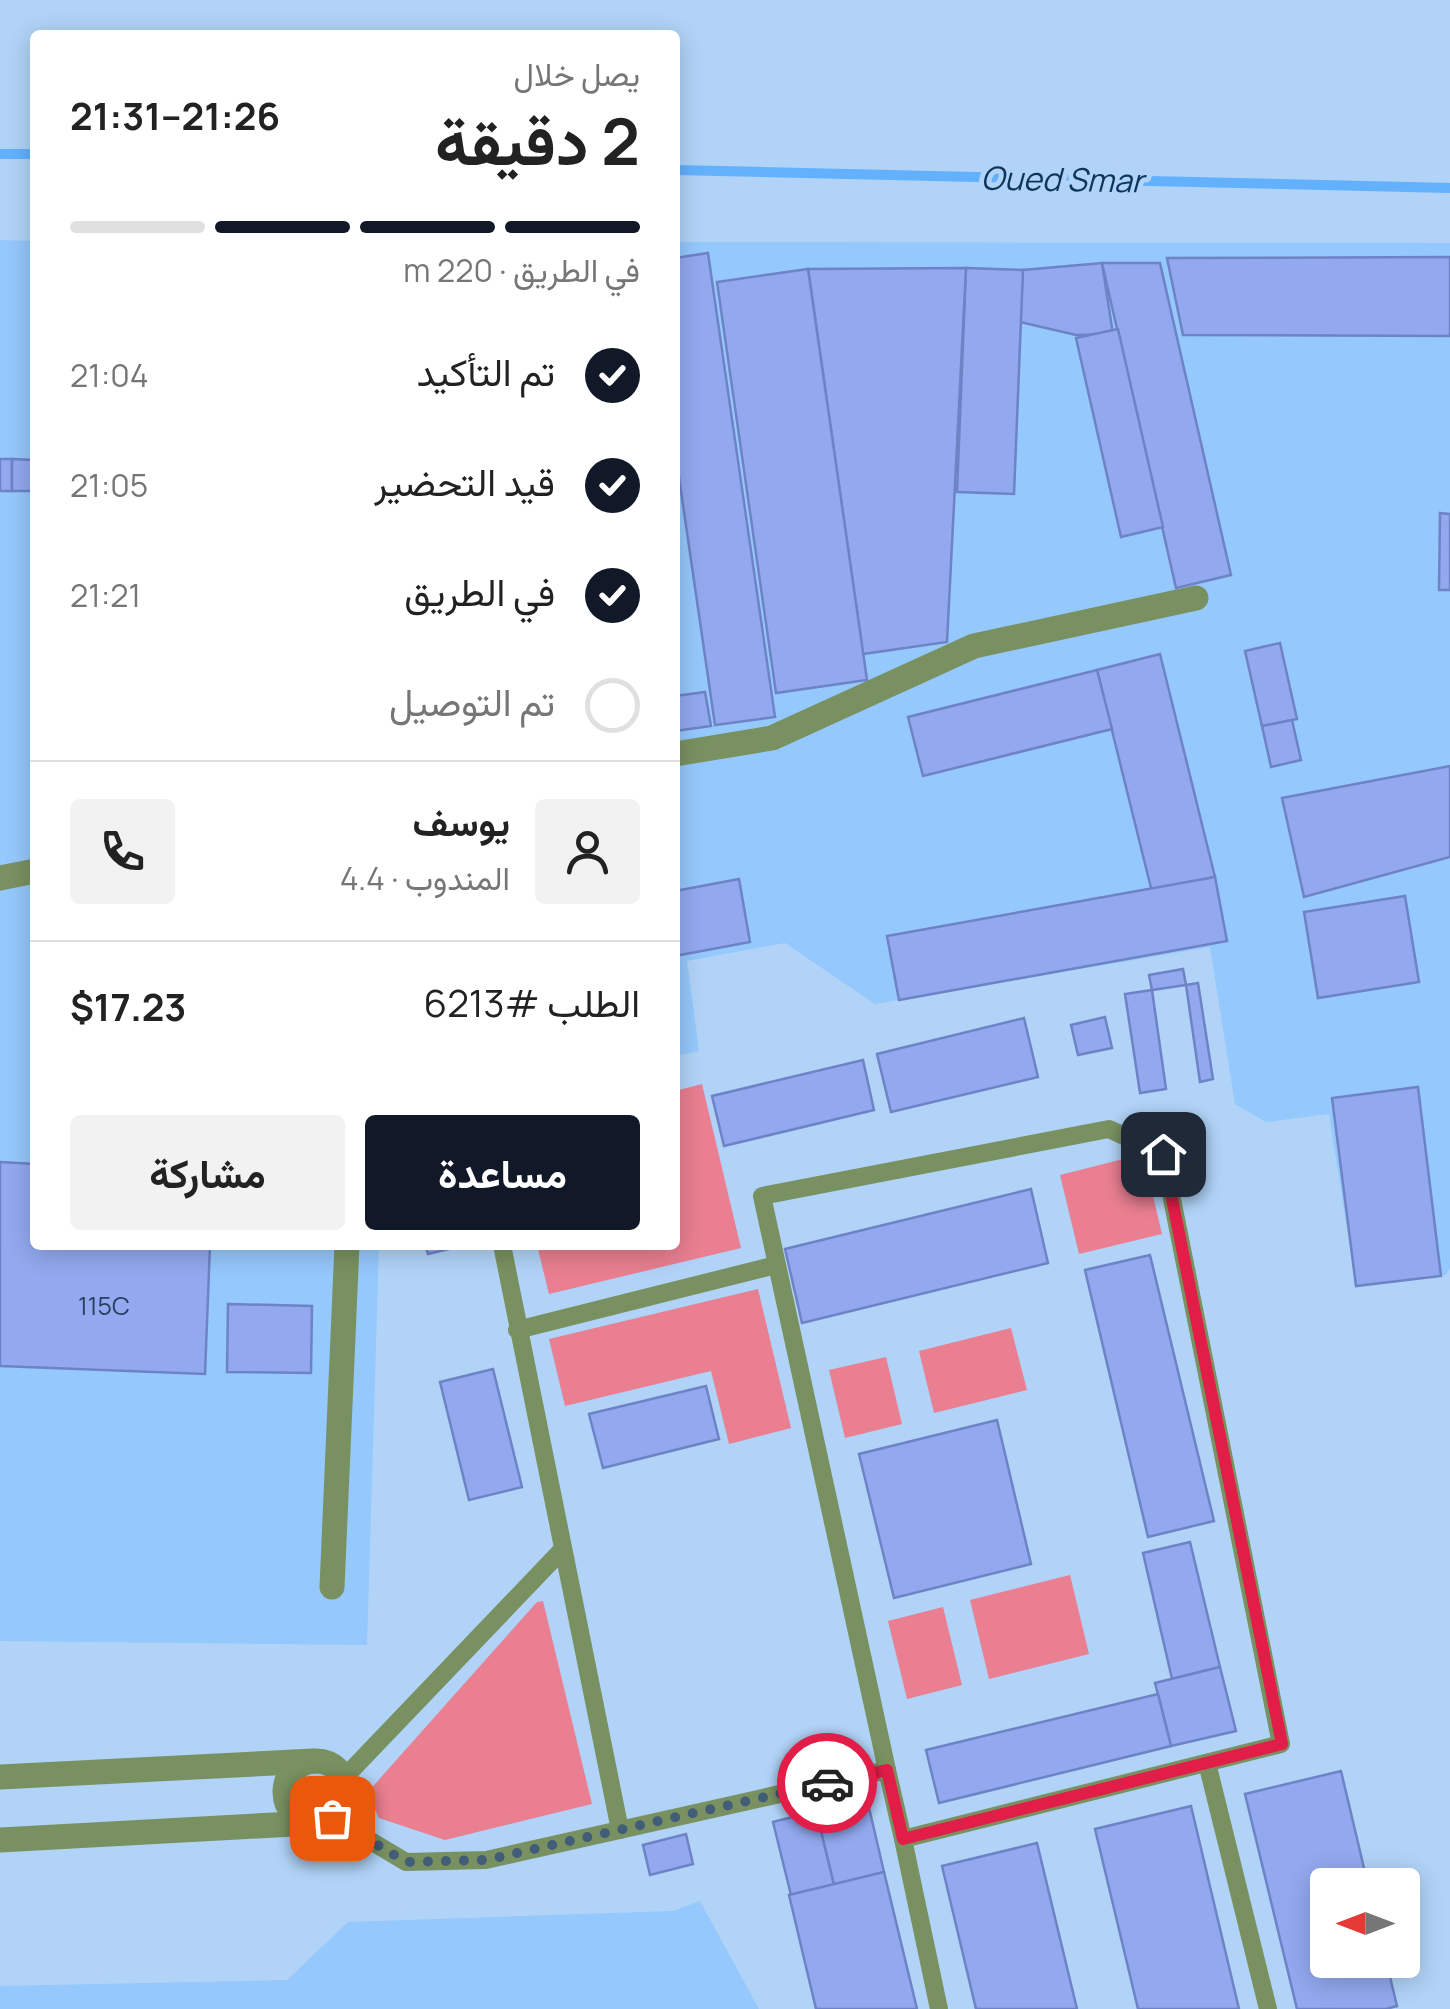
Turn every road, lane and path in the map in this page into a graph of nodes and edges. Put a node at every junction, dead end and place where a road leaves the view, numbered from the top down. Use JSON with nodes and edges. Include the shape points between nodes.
{"nodes":[{"id":1,"x":1196,"y":598,"type":"dead end"},
{"id":2,"x":680,"y":753,"type":"edge"},
{"id":3,"x":30,"y":872,"type":"edge"},
{"id":4,"x":0,"y":878,"type":"edge"},
{"id":5,"x":347,"y":1250,"type":"edge"},
{"id":6,"x":503,"y":1250,"type":"edge"},
{"id":7,"x":776,"y":1265,"type":"junction"},
{"id":8,"x":516,"y":1330,"type":"junction"},
{"id":9,"x":562,"y":1550,"type":"junction"},
{"id":10,"x":332,"y":1587,"type":"dead end"},
{"id":11,"x":313,"y":1761,"type":"junction"},
{"id":12,"x":1207,"y":1763,"type":"junction"},
{"id":13,"x":887,"y":1770,"type":"junction"},
{"id":14,"x":0,"y":1777,"type":"edge"},
{"id":15,"x":343,"y":1778,"type":"junction"},
{"id":16,"x":322,"y":1821,"type":"junction"},
{"id":17,"x":620,"y":1830,"type":"junction"},
{"id":18,"x":903,"y":1839,"type":"junction"},
{"id":19,"x":0,"y":1840,"type":"edge"},
{"id":20,"x":939,"y":2009,"type":"edge"},
{"id":21,"x":1268,"y":2009,"type":"edge"}],
"edges":[{"from":1,"to":2,"type":"street","via":[[974,646],[772,738]]},
{"from":3,"to":4,"type":"street"},
{"from":5,"to":10,"type":"street"},
{"from":6,"to":8,"type":"lane"},
{"from":7,"to":8,"type":"lane"},
{"from":7,"to":12,"type":"lane","via":[[762,1196],[1109,1129],[1163,1154],[1282,1744]]},
{"from":7,"to":13,"type":"lane"},
{"from":8,"to":9,"type":"lane"},
{"from":9,"to":15,"type":"lane"},
{"from":9,"to":17,"type":"lane"},
{"from":11,"to":14,"type":"street"},
{"from":11,"to":15,"type":"street"},
{"from":11,"to":16,"type":"street","via":[[293,1770],[285,1793],[292,1813]]},
{"from":12,"to":18,"type":"lane"},
{"from":12,"to":21,"type":"lane"},
{"from":13,"to":17,"type":"lane"},
{"from":13,"to":18,"type":"lane"},
{"from":15,"to":16,"type":"street","via":[[345,1802]]},
{"from":16,"to":17,"type":"lane","via":[[406,1862],[486,1860]]},
{"from":16,"to":19,"type":"street"},
{"from":18,"to":20,"type":"lane"}]}
